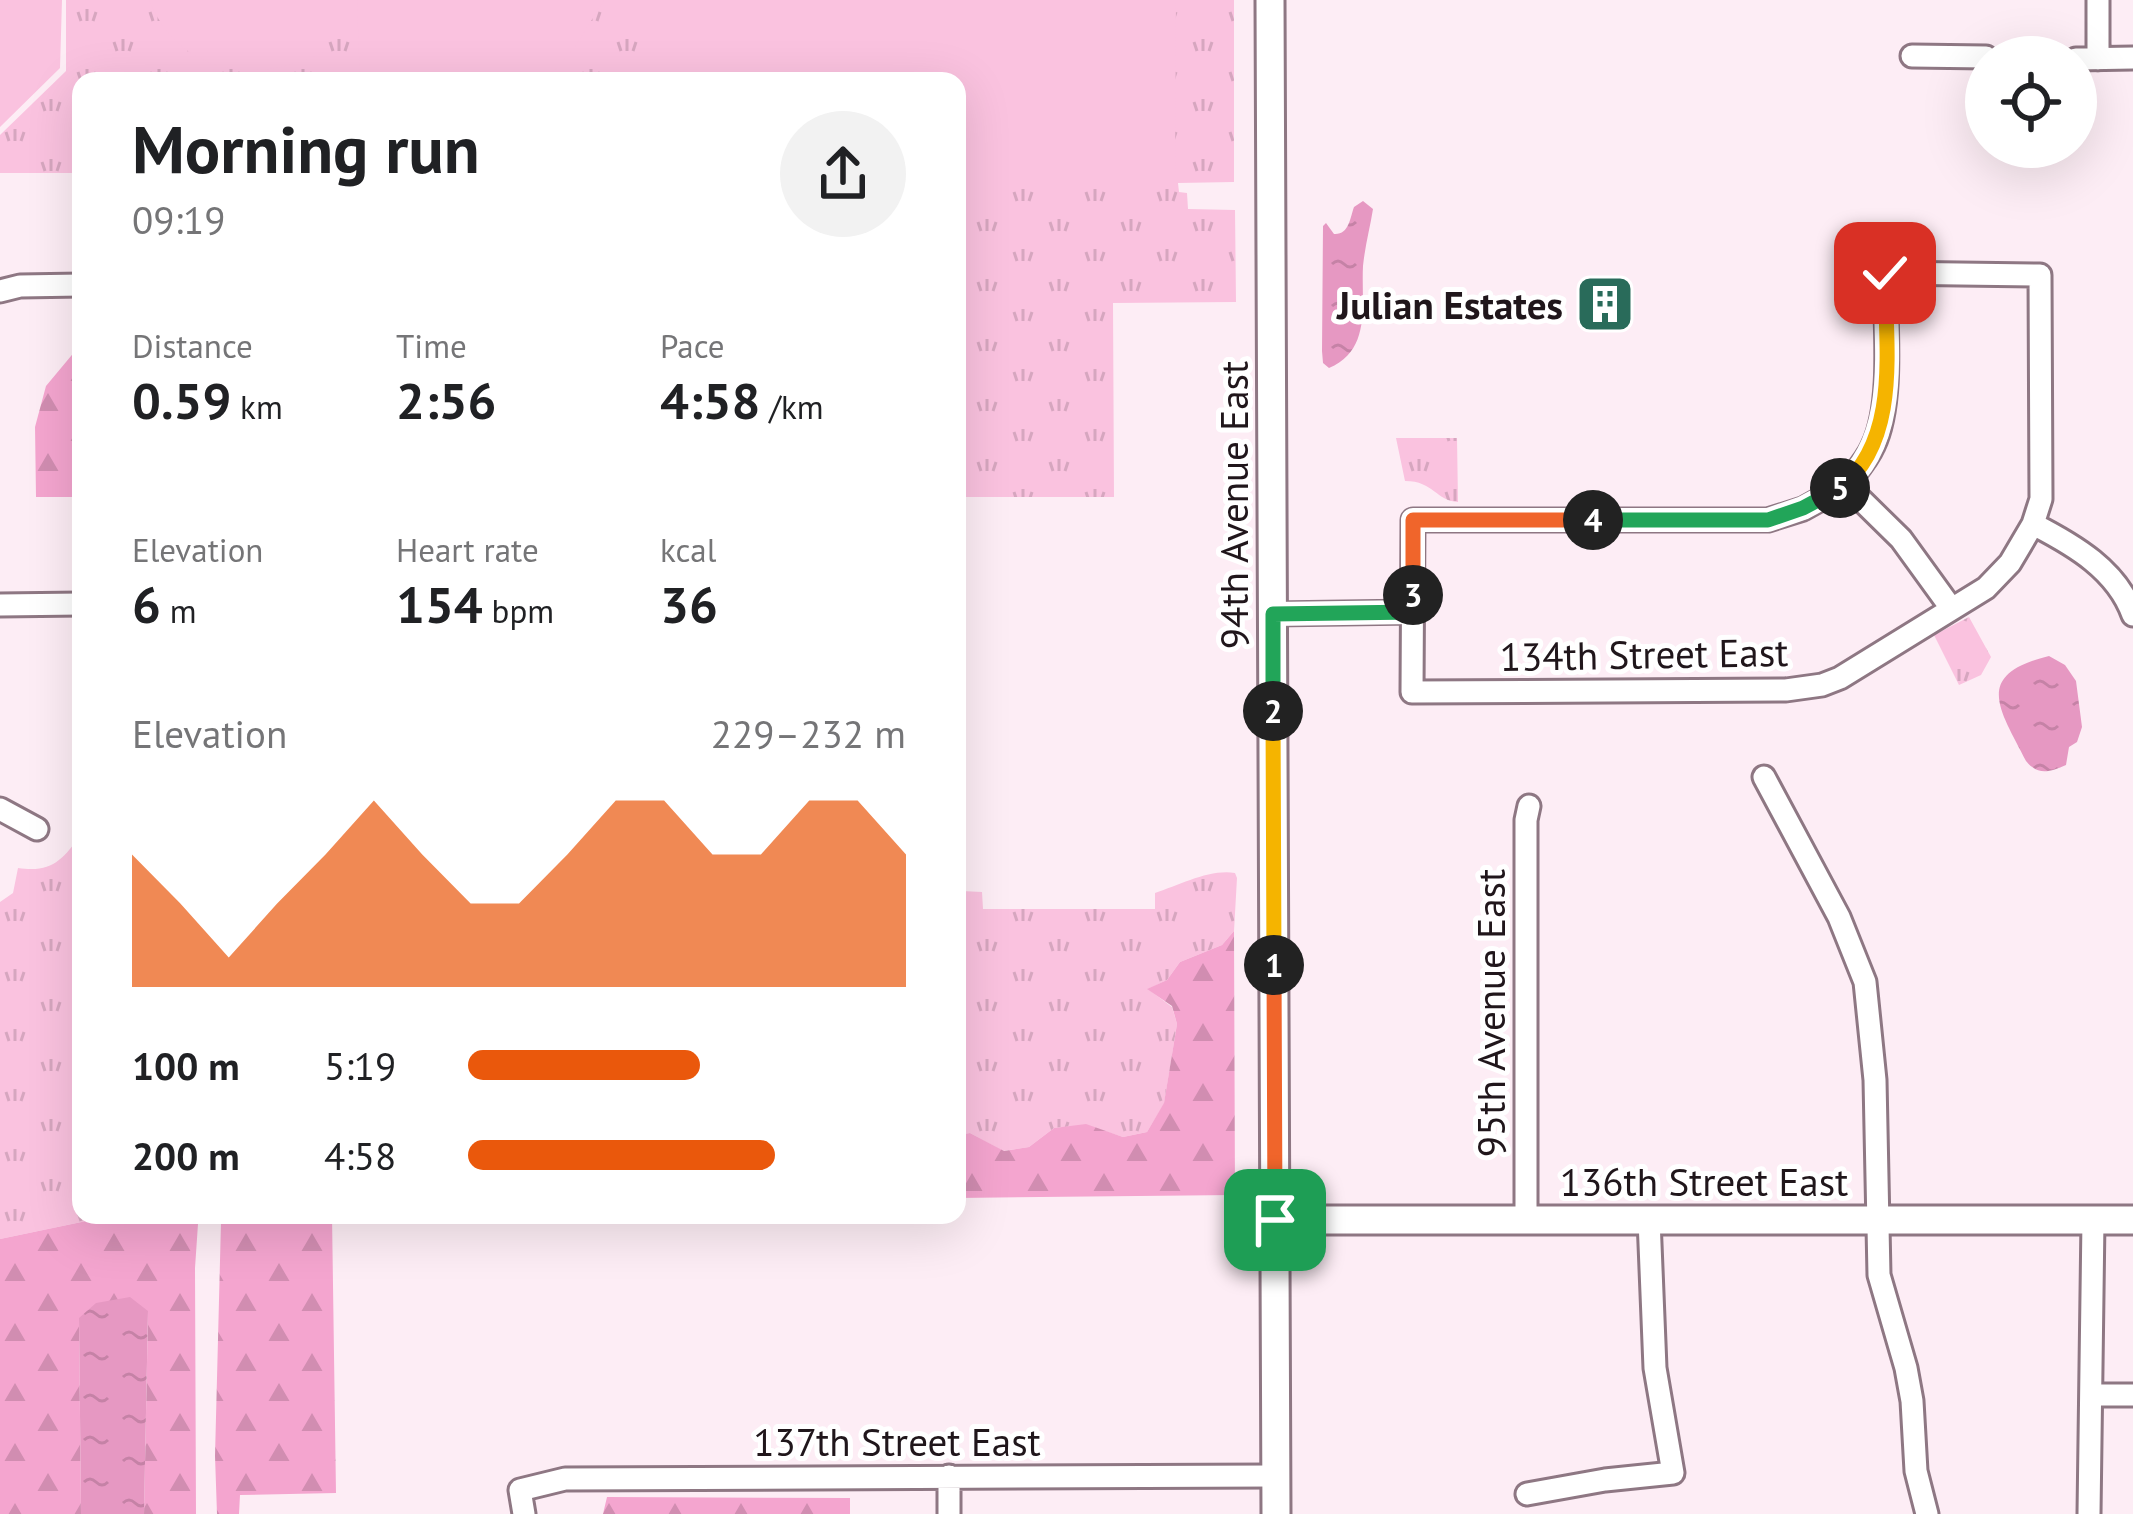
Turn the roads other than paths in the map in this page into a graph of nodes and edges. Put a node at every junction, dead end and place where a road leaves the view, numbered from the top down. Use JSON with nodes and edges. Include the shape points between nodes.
{"nodes":[{"id":1,"x":1270,"y":0,"type":"edge"},
{"id":2,"x":2098,"y":0,"type":"edge"},
{"id":3,"x":2091,"y":36,"type":"edge"},
{"id":4,"x":1912,"y":56,"type":"dead end"},
{"id":5,"x":1965,"y":57,"type":"edge"},
{"id":6,"x":2133,"y":58,"type":"edge"},
{"id":7,"x":2097,"y":59,"type":"edge"},
{"id":8,"x":72,"y":285,"type":"edge"},
{"id":9,"x":0,"y":291,"type":"edge"},
{"id":10,"x":1846,"y":485,"type":"junction"},
{"id":11,"x":2033,"y":524,"type":"junction"},
{"id":12,"x":72,"y":604,"type":"edge"},
{"id":13,"x":0,"y":605,"type":"edge"},
{"id":14,"x":1951,"y":608,"type":"junction"},
{"id":15,"x":1414,"y":612,"type":"junction"},
{"id":16,"x":1273,"y":614,"type":"junction"},
{"id":17,"x":2133,"y":615,"type":"edge"},
{"id":18,"x":1764,"y":777,"type":"dead end"},
{"id":19,"x":1528,"y":806,"type":"dead end"},
{"id":20,"x":0,"y":809,"type":"edge"},
{"id":21,"x":37,"y":829,"type":"dead end"},
{"id":22,"x":1526,"y":1219,"type":"junction"},
{"id":23,"x":1649,"y":1219,"type":"junction"},
{"id":24,"x":1275,"y":1220,"type":"junction"},
{"id":25,"x":1878,"y":1220,"type":"junction"},
{"id":26,"x":2093,"y":1220,"type":"junction"},
{"id":27,"x":2133,"y":1220,"type":"edge"},
{"id":28,"x":2091,"y":1395,"type":"junction"},
{"id":29,"x":2133,"y":1395,"type":"edge"},
{"id":30,"x":949,"y":1476,"type":"junction"},
{"id":31,"x":1276,"y":1476,"type":"junction"},
{"id":32,"x":1527,"y":1494,"type":"dead end"},
{"id":33,"x":524,"y":1514,"type":"edge"},
{"id":34,"x":949,"y":1514,"type":"edge"},
{"id":35,"x":1276,"y":1514,"type":"edge"},
{"id":36,"x":1927,"y":1514,"type":"edge"},
{"id":37,"x":2089,"y":1514,"type":"edge"}],
"edges":[{"from":1,"to":16,"type":"main road","name":"94th Avenue East"},
{"from":2,"to":3,"type":"street"},
{"from":4,"to":5,"type":"street"},
{"from":6,"to":7,"type":"street"},
{"from":8,"to":9,"type":"street"},
{"from":10,"to":11,"type":"street","via":[[1881,422],[1885,273],[2040,274],[2041,499]]},
{"from":10,"to":14,"type":"street","via":[[1901,539]]},
{"from":10,"to":15,"type":"street","via":[[1768,520],[1413,520]]},
{"from":11,"to":14,"type":"street","name":"134th Street East","via":[[1998,578]]},
{"from":11,"to":17,"type":"street","via":[[2100,566]]},
{"from":12,"to":13,"type":"street"},
{"from":14,"to":15,"type":"street","name":"134th Street East","via":[[1822,686],[1412,692]]},
{"from":15,"to":16,"type":"street"},
{"from":16,"to":24,"type":"main road","name":"94th Avenue East"},
{"from":18,"to":25,"type":"street","via":[[1865,982]]},
{"from":19,"to":22,"type":"street","name":"95th Avenue East"},
{"from":20,"to":21,"type":"street"},
{"from":22,"to":23,"type":"main road","name":"136th Street East"},
{"from":22,"to":24,"type":"main road","name":"136th Street East"},
{"from":23,"to":25,"type":"main road","name":"136th Street East"},
{"from":23,"to":32,"type":"street","via":[[1655,1368],[1673,1472]]},
{"from":24,"to":31,"type":"main road","name":"94th Avenue East"},
{"from":25,"to":26,"type":"main road","name":"136th Street East"},
{"from":25,"to":36,"type":"street","via":[[1879,1275],[1906,1368]]},
{"from":26,"to":27,"type":"main road","name":"136th Street East"},
{"from":26,"to":28,"type":"street"},
{"from":28,"to":29,"type":"street"},
{"from":28,"to":37,"type":"street"},
{"from":30,"to":31,"type":"street","name":"137th Street East"},
{"from":30,"to":33,"type":"street","name":"137th Street East","via":[[565,1479],[520,1490]]},
{"from":30,"to":34,"type":"street"},
{"from":31,"to":35,"type":"main road","name":"94th Avenue East"}]}
